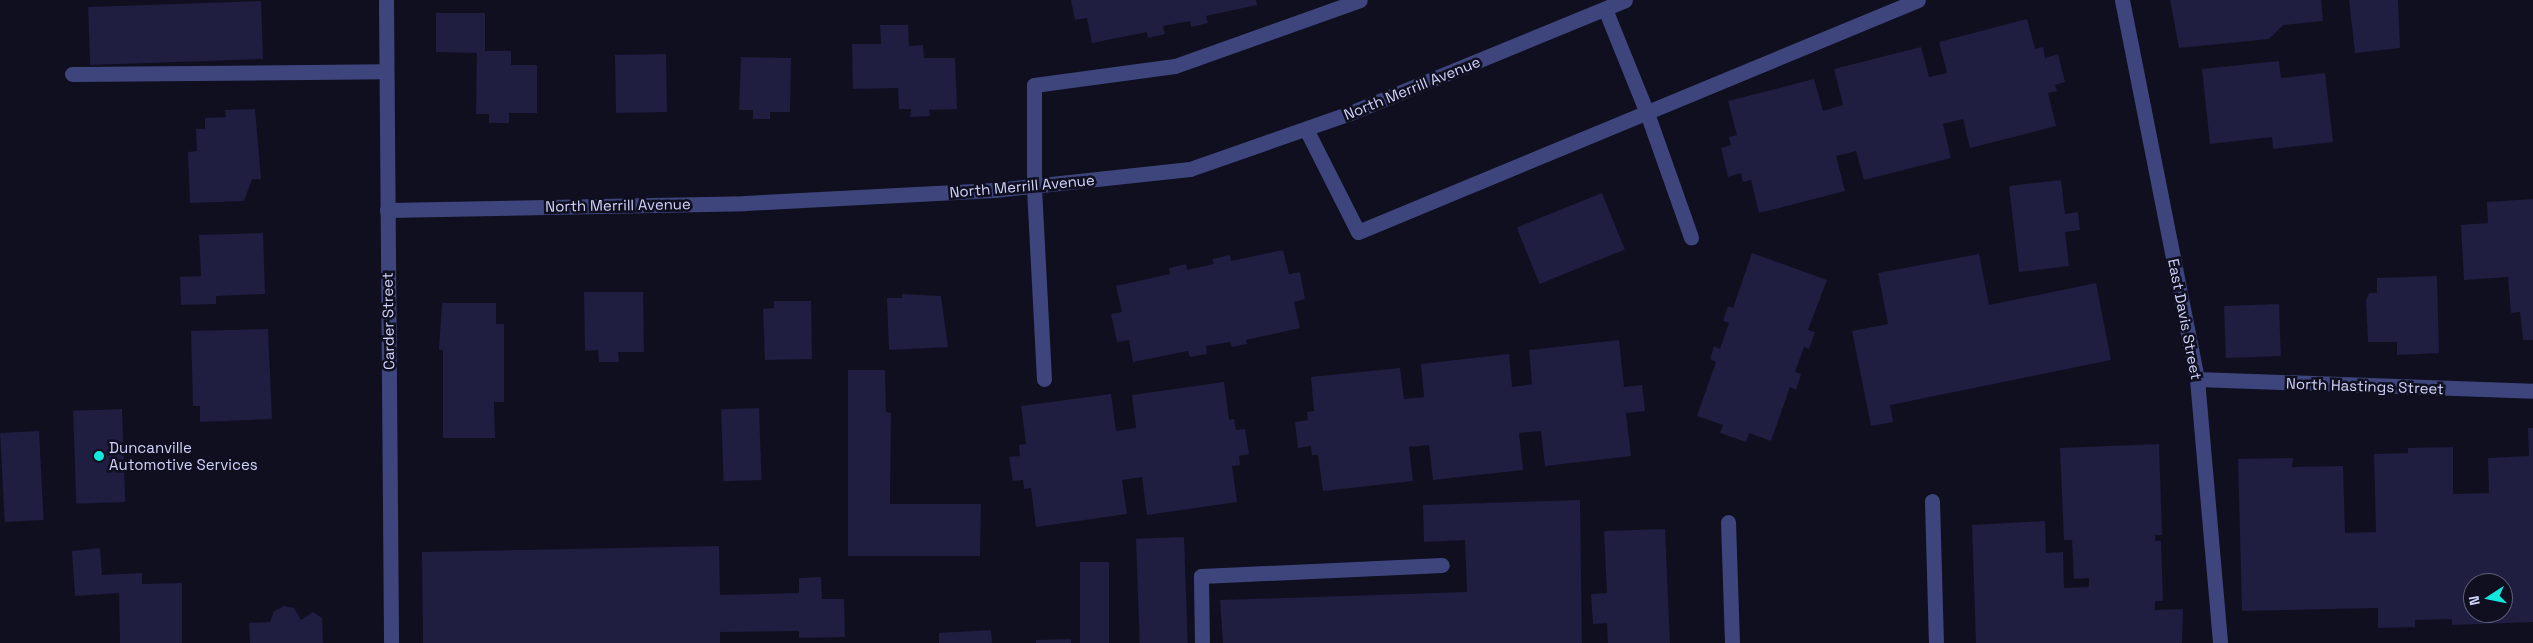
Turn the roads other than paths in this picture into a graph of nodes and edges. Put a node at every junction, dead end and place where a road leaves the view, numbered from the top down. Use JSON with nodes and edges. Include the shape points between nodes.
{"nodes":[{"id":1,"x":386,"y":0,"type":"edge"},
{"id":2,"x":1360,"y":0,"type":"edge"},
{"id":3,"x":1625,"y":0,"type":"edge"},
{"id":4,"x":1918,"y":0,"type":"edge"},
{"id":5,"x":2122,"y":0,"type":"edge"},
{"id":6,"x":1605,"y":9,"type":"junction"},
{"id":7,"x":386,"y":71,"type":"junction"},
{"id":8,"x":72,"y":74,"type":"dead end"},
{"id":9,"x":1647,"y":113,"type":"junction"},
{"id":10,"x":1306,"y":128,"type":"junction"},
{"id":11,"x":1034,"y":186,"type":"junction"},
{"id":12,"x":387,"y":210,"type":"junction"},
{"id":13,"x":1691,"y":237,"type":"dead end"},
{"id":14,"x":1044,"y":379,"type":"dead end"},
{"id":15,"x":2198,"y":379,"type":"junction"},
{"id":16,"x":2533,"y":391,"type":"edge"},
{"id":17,"x":1932,"y":501,"type":"dead end"},
{"id":18,"x":1728,"y":522,"type":"dead end"},
{"id":19,"x":1442,"y":565,"type":"dead end"},
{"id":20,"x":391,"y":643,"type":"edge"},
{"id":21,"x":1202,"y":643,"type":"edge"},
{"id":22,"x":1732,"y":643,"type":"edge"},
{"id":23,"x":1936,"y":643,"type":"edge"},
{"id":24,"x":2220,"y":643,"type":"edge"}],
"edges":[{"from":1,"to":7,"type":"street","name":"Carder Street"},
{"from":2,"to":11,"type":"street","via":[[1175,66],[1034,85]]},
{"from":3,"to":6,"type":"street","name":"North Merrill Avenue"},
{"from":4,"to":9,"type":"street"},
{"from":5,"to":15,"type":"street","name":"East Davis Street"},
{"from":6,"to":9,"type":"street"},
{"from":6,"to":10,"type":"street","name":"North Merrill Avenue"},
{"from":7,"to":8,"type":"street"},
{"from":7,"to":12,"type":"street","name":"Carder Street"},
{"from":9,"to":10,"type":"street","via":[[1358,232]]},
{"from":9,"to":13,"type":"street"},
{"from":10,"to":11,"type":"street","name":"North Merrill Avenue","via":[[1190,168]]},
{"from":11,"to":12,"type":"street","name":"North Merrill Avenue","via":[[745,202]]},
{"from":11,"to":14,"type":"street"},
{"from":12,"to":20,"type":"street","name":"Carder Street"},
{"from":15,"to":16,"type":"street","name":"North Hastings Street"},
{"from":15,"to":24,"type":"street","name":"East Davis Street"},
{"from":17,"to":23,"type":"street"},
{"from":18,"to":22,"type":"street"},
{"from":19,"to":21,"type":"street","via":[[1201,576]]}]}
